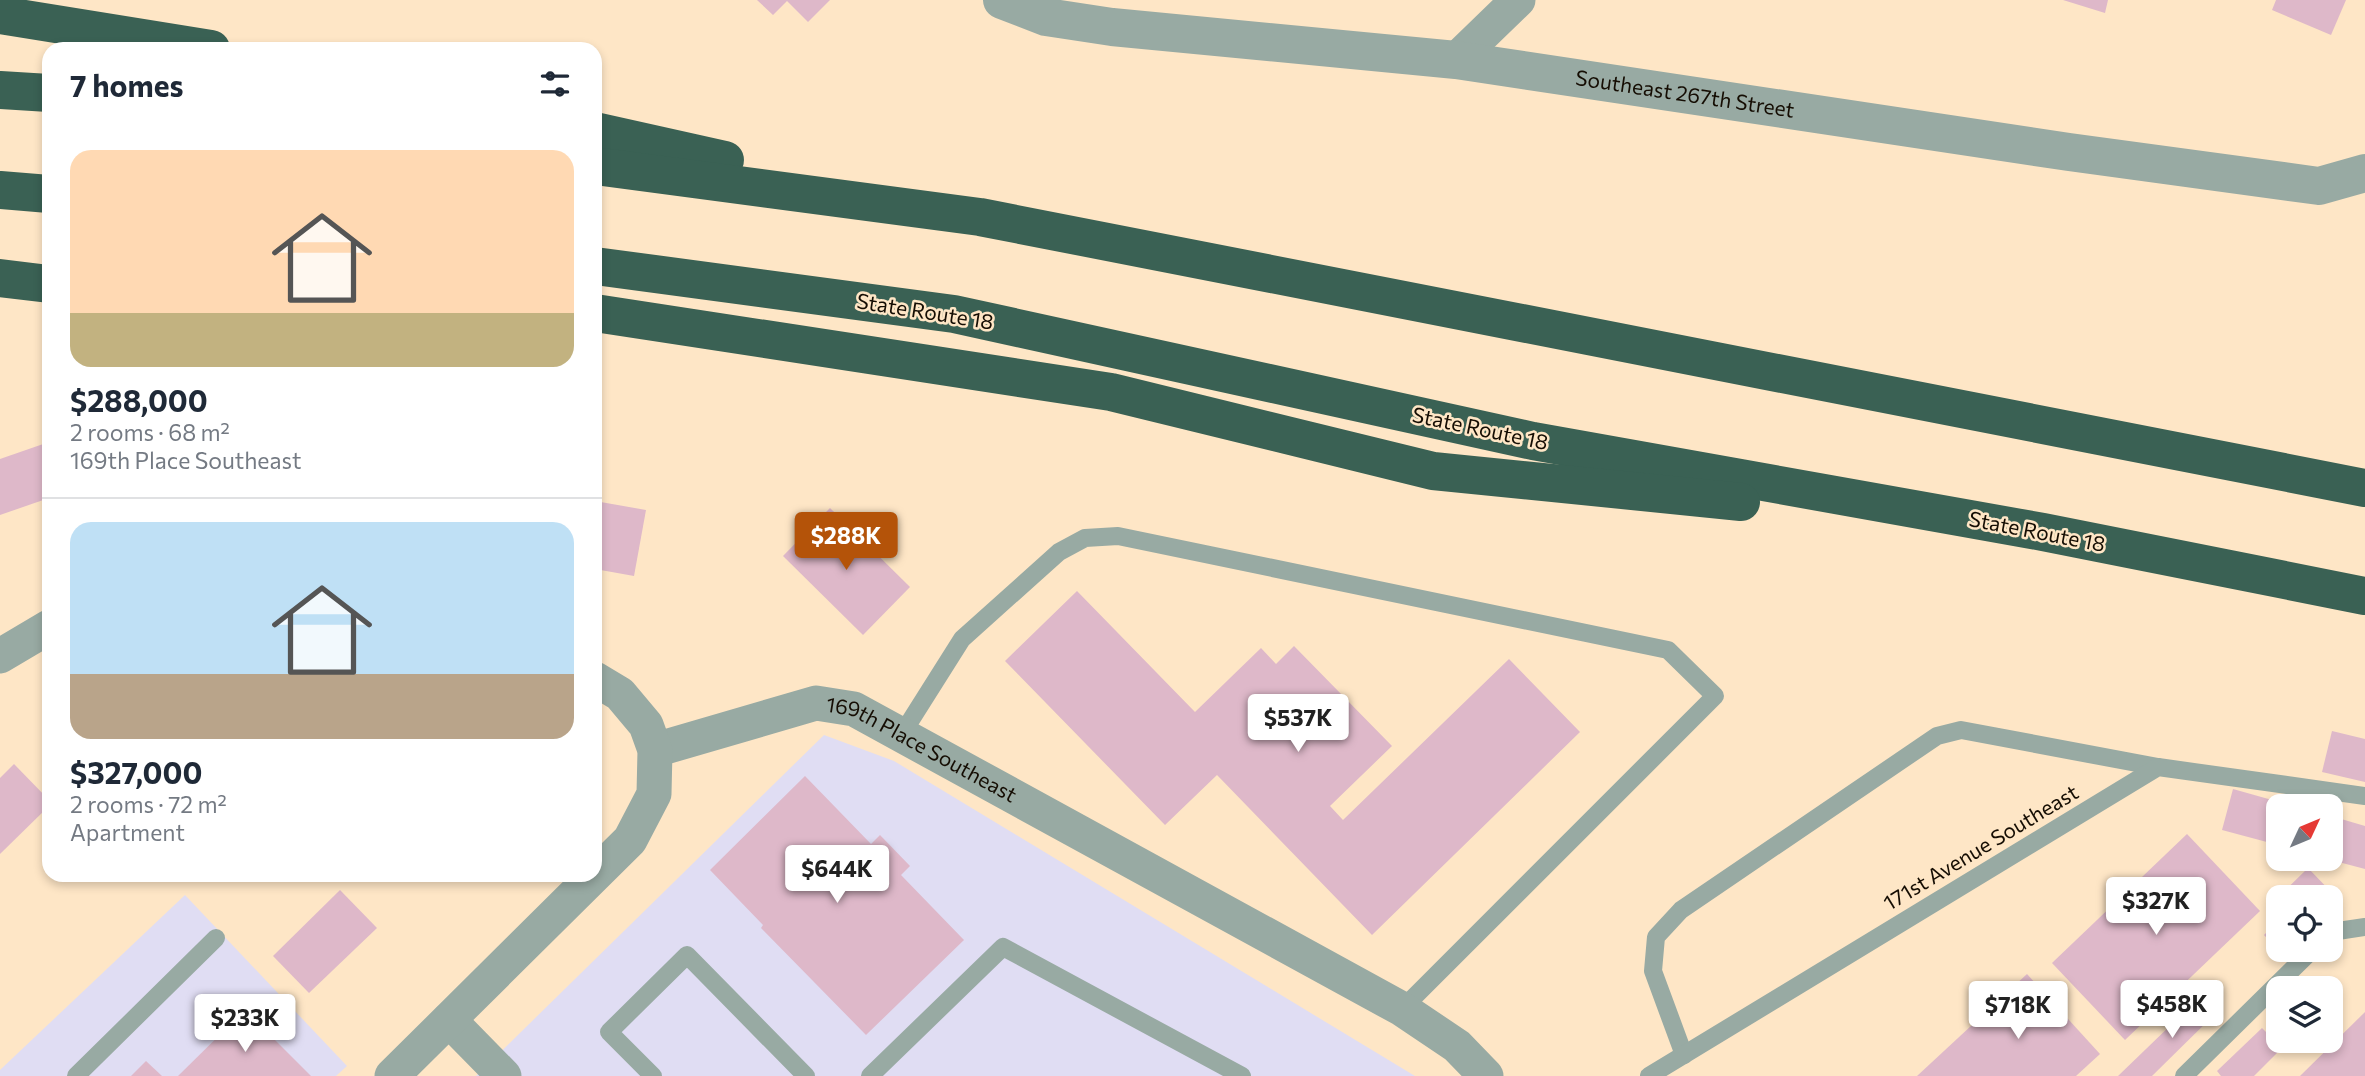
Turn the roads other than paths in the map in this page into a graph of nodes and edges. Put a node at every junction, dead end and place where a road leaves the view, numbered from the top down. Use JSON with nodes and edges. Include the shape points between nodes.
{"nodes":[{"id":1,"x":1518,"y":0,"type":"edge"},
{"id":2,"x":1003,"y":1,"type":"edge"},
{"id":3,"x":0,"y":15,"type":"edge"},
{"id":4,"x":168,"y":42,"type":"edge"},
{"id":5,"x":1456,"y":60,"type":"junction"},
{"id":6,"x":0,"y":90,"type":"edge"},
{"id":7,"x":42,"y":93,"type":"edge"},
{"id":8,"x":602,"y":133,"type":"edge"},
{"id":9,"x":602,"y":167,"type":"edge"},
{"id":10,"x":2365,"y":173,"type":"edge"},
{"id":11,"x":0,"y":190,"type":"edge"},
{"id":12,"x":42,"y":193,"type":"edge"},
{"id":13,"x":980,"y":217,"type":"junction"},
{"id":14,"x":602,"y":267,"type":"edge"},
{"id":15,"x":0,"y":278,"type":"edge"},
{"id":16,"x":42,"y":283,"type":"edge"},
{"id":17,"x":602,"y":314,"type":"edge"},
{"id":18,"x":2365,"y":488,"type":"edge"},
{"id":19,"x":2043,"y":532,"type":"junction"},
{"id":20,"x":2365,"y":596,"type":"edge"},
{"id":21,"x":42,"y":631,"type":"edge"},
{"id":22,"x":0,"y":656,"type":"edge"},
{"id":23,"x":602,"y":683,"type":"edge"},
{"id":24,"x":902,"y":734,"type":"junction"},
{"id":25,"x":655,"y":750,"type":"junction"},
{"id":26,"x":2158,"y":766,"type":"junction"},
{"id":27,"x":2365,"y":796,"type":"edge"},
{"id":28,"x":602,"y":868,"type":"edge"},
{"id":29,"x":588,"y":882,"type":"edge"},
{"id":30,"x":2365,"y":927,"type":"edge"},
{"id":31,"x":2343,"y":930,"type":"edge"},
{"id":32,"x":216,"y":939,"type":"dead end"},
{"id":33,"x":2300,"y":962,"type":"edge"},
{"id":34,"x":1402,"y":1009,"type":"junction"},
{"id":35,"x":449,"y":1020,"type":"junction"},
{"id":36,"x":1684,"y":1055,"type":"junction"},
{"id":37,"x":76,"y":1076,"type":"edge"},
{"id":38,"x":392,"y":1076,"type":"edge"},
{"id":39,"x":504,"y":1076,"type":"edge"},
{"id":40,"x":653,"y":1076,"type":"edge"},
{"id":41,"x":806,"y":1076,"type":"edge"},
{"id":42,"x":870,"y":1076,"type":"edge"},
{"id":43,"x":1242,"y":1076,"type":"edge"},
{"id":44,"x":1486,"y":1076,"type":"edge"},
{"id":45,"x":1649,"y":1076,"type":"edge"},
{"id":46,"x":2184,"y":1076,"type":"edge"}],
"edges":[{"from":1,"to":5,"type":"street"},
{"from":2,"to":5,"type":"street","name":"Southeast 267th Street","via":[[1045,17],[1112,27]]},
{"from":3,"to":4,"type":"highway"},
{"from":5,"to":10,"type":"street","name":"Southeast 267th Street","via":[[2319,186]]},
{"from":6,"to":7,"type":"highway"},
{"from":8,"to":13,"type":"highway"},
{"from":9,"to":13,"type":"highway"},
{"from":11,"to":12,"type":"highway"},
{"from":13,"to":18,"type":"highway"},
{"from":14,"to":19,"type":"highway","name":"State Route 18","via":[[954,313],[1533,441]]},
{"from":15,"to":16,"type":"highway"},
{"from":17,"to":19,"type":"highway","via":[[1111,392],[1433,471]]},
{"from":19,"to":20,"type":"highway","name":"State Route 18"},
{"from":21,"to":22,"type":"street"},
{"from":23,"to":25,"type":"street","via":[[620,694],[646,726]]},
{"from":24,"to":25,"type":"street","name":"169th Place Southeast","via":[[855,709],[816,703]]},
{"from":24,"to":34,"type":"street","name":"169th Place Southeast"},
{"from":24,"to":34,"type":"lane","via":[[962,639],[1059,552],[1085,538],[1118,536],[1668,650],[1715,696]]},
{"from":25,"to":28,"type":"street","via":[[654,794],[630,840]]},
{"from":26,"to":27,"type":"lane"},
{"from":26,"to":36,"type":"lane","name":"171st Avenue Southeast"},
{"from":26,"to":36,"type":"lane","via":[[1961,730],[1937,736],[1682,910],[1656,937],[1653,971]]},
{"from":29,"to":35,"type":"street"},
{"from":30,"to":31,"type":"lane"},
{"from":32,"to":37,"type":"lane"},
{"from":33,"to":46,"type":"lane"},
{"from":34,"to":44,"type":"street","name":"169th Place Southeast","via":[[1457,1046]]},
{"from":35,"to":38,"type":"street"},
{"from":35,"to":39,"type":"street"},
{"from":36,"to":45,"type":"lane","name":"171st Avenue Southeast"},
{"from":40,"to":41,"type":"lane","via":[[609,1032],[687,955]]},
{"from":42,"to":43,"type":"lane","via":[[1003,947]]}]}
